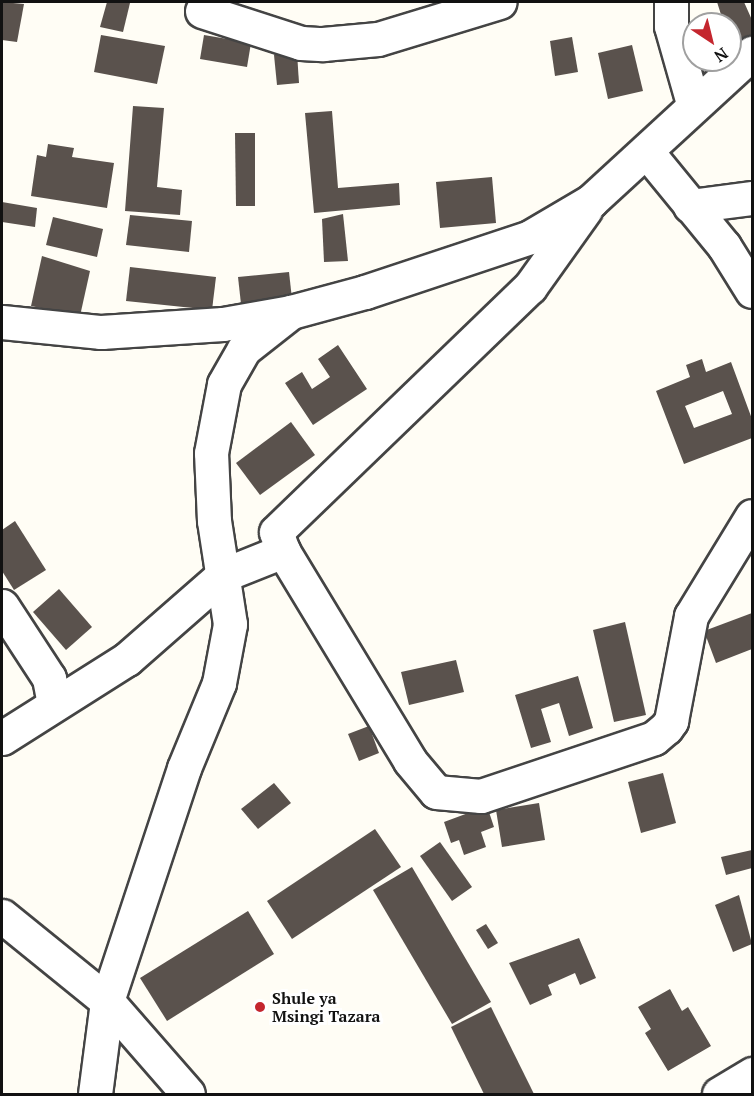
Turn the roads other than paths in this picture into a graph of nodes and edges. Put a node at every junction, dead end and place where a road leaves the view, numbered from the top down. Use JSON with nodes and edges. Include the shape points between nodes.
{"nodes":[{"id":1,"x":500,"y":2,"type":"edge"},
{"id":2,"x":671,"y":2,"type":"edge"},
{"id":3,"x":202,"y":11,"type":"dead end"},
{"id":4,"x":753,"y":53,"type":"edge"},
{"id":5,"x":693,"y":103,"type":"junction"},
{"id":6,"x":647,"y":152,"type":"junction"},
{"id":7,"x":753,"y":198,"type":"edge"},
{"id":8,"x":591,"y":201,"type":"junction"},
{"id":9,"x":690,"y":206,"type":"junction"},
{"id":10,"x":753,"y":291,"type":"edge"},
{"id":11,"x":291,"y":312,"type":"junction"},
{"id":12,"x":2,"y":322,"type":"edge"},
{"id":13,"x":753,"y":516,"type":"edge"},
{"id":14,"x":283,"y":551,"type":"junction"},
{"id":15,"x":223,"y":575,"type":"junction"},
{"id":16,"x":2,"y":606,"type":"edge"},
{"id":17,"x":54,"y":704,"type":"junction"},
{"id":18,"x":2,"y":738,"type":"edge"},
{"id":19,"x":2,"y":915,"type":"edge"},
{"id":20,"x":106,"y":1001,"type":"junction"},
{"id":21,"x":753,"y":1074,"type":"edge"},
{"id":22,"x":95,"y":1095,"type":"edge"},
{"id":23,"x":188,"y":1095,"type":"edge"},
{"id":24,"x":719,"y":1095,"type":"edge"}],
"edges":[{"from":1,"to":3,"type":"street","via":[[378,39],[322,44],[301,43]]},
{"from":2,"to":5,"type":"street","via":[[677,56]]},
{"from":4,"to":5,"type":"street"},
{"from":5,"to":6,"type":"street"},
{"from":6,"to":8,"type":"street"},
{"from":6,"to":9,"type":"street"},
{"from":7,"to":9,"type":"street"},
{"from":8,"to":11,"type":"street","via":[[530,237]]},
{"from":8,"to":14,"type":"street","via":[[530,287],[276,532]]},
{"from":9,"to":10,"type":"street","via":[[724,246]]},
{"from":11,"to":12,"type":"street","via":[[171,330],[101,332]]},
{"from":11,"to":15,"type":"street","via":[[244,349],[224,384],[212,453],[214,521]]},
{"from":13,"to":14,"type":"street","via":[[691,616],[671,721],[666,728],[654,738],[481,796],[436,792],[410,760]]},
{"from":14,"to":15,"type":"street"},
{"from":15,"to":17,"type":"street","via":[[127,659]]},
{"from":15,"to":20,"type":"street","via":[[230,624],[219,682],[184,768]]},
{"from":16,"to":17,"type":"street","via":[[49,678]]},
{"from":17,"to":18,"type":"street"},
{"from":19,"to":20,"type":"street"},
{"from":20,"to":22,"type":"street"},
{"from":20,"to":23,"type":"street"},
{"from":21,"to":24,"type":"street"}]}
